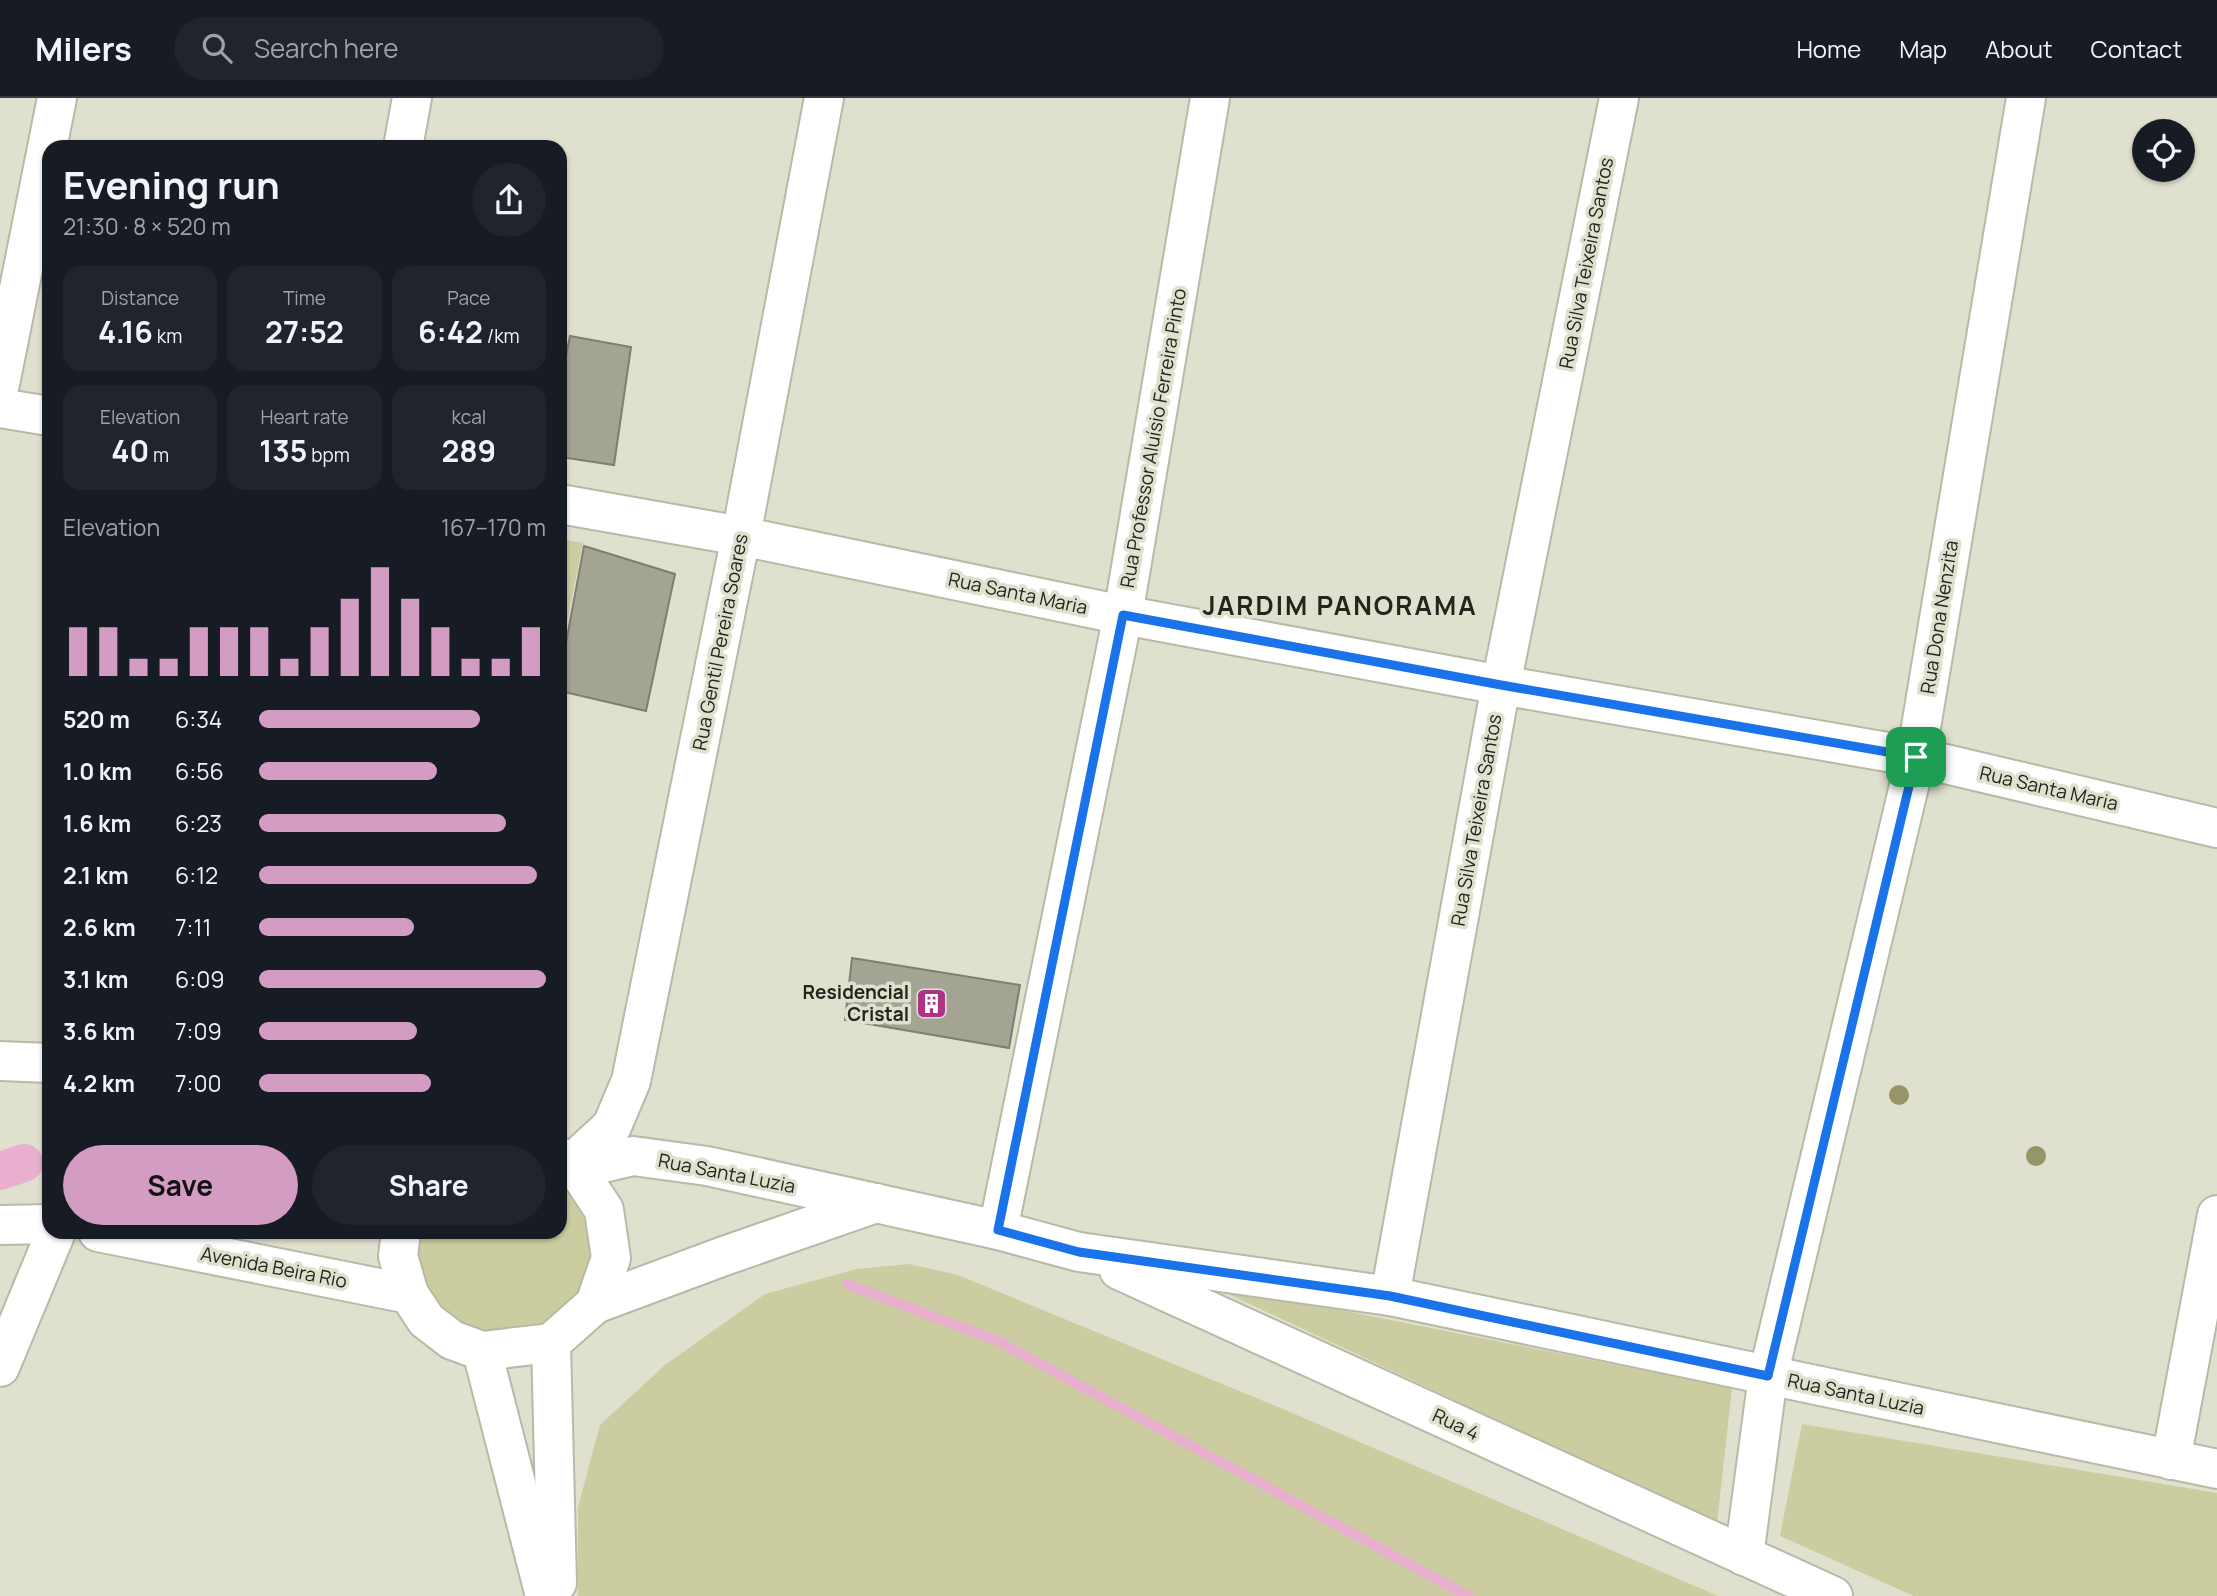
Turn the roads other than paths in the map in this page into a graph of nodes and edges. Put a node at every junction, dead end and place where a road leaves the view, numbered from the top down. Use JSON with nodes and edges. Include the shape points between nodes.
{"nodes":[{"id":1,"x":57,"y":98,"type":"edge"},
{"id":2,"x":412,"y":98,"type":"edge"},
{"id":3,"x":824,"y":98,"type":"edge"},
{"id":4,"x":1210,"y":98,"type":"edge"},
{"id":5,"x":1619,"y":98,"type":"edge"},
{"id":6,"x":2026,"y":98,"type":"edge"},
{"id":7,"x":49,"y":140,"type":"edge"},
{"id":8,"x":404,"y":140,"type":"edge"},
{"id":9,"x":42,"y":173,"type":"edge"},
{"id":10,"x":0,"y":384,"type":"edge"},
{"id":11,"x":0,"y":408,"type":"edge"},
{"id":12,"x":42,"y":415,"type":"edge"},
{"id":13,"x":567,"y":505,"type":"edge"},
{"id":14,"x":741,"y":536,"type":"junction"},
{"id":15,"x":1123,"y":615,"type":"junction"},
{"id":16,"x":1501,"y":685,"type":"junction"},
{"id":17,"x":1916,"y":757,"type":"junction"},
{"id":18,"x":2217,"y":828,"type":"edge"},
{"id":19,"x":0,"y":1047,"type":"edge"},
{"id":20,"x":42,"y":1059,"type":"edge"},
{"id":21,"x":0,"y":1061,"type":"edge"},
{"id":22,"x":42,"y":1061,"type":"edge"},
{"id":23,"x":569,"y":1164,"type":"edge"},
{"id":24,"x":876,"y":1203,"type":"junction"},
{"id":25,"x":2217,"y":1215,"type":"edge"},
{"id":26,"x":42,"y":1224,"type":"edge"},
{"id":27,"x":0,"y":1225,"type":"edge"},
{"id":28,"x":998,"y":1230,"type":"junction"},
{"id":29,"x":53,"y":1239,"type":"edge"},
{"id":30,"x":133,"y":1239,"type":"edge"},
{"id":31,"x":400,"y":1239,"type":"edge"},
{"id":32,"x":1079,"y":1252,"type":"junction"},
{"id":33,"x":409,"y":1294,"type":"junction"},
{"id":34,"x":1390,"y":1296,"type":"junction"},
{"id":35,"x":595,"y":1304,"type":"junction"},
{"id":36,"x":551,"y":1343,"type":"junction"},
{"id":37,"x":482,"y":1351,"type":"junction"},
{"id":38,"x":0,"y":1367,"type":"edge"},
{"id":39,"x":1768,"y":1376,"type":"junction"},
{"id":40,"x":2171,"y":1460,"type":"junction"},
{"id":41,"x":2217,"y":1469,"type":"edge"},
{"id":42,"x":1744,"y":1556,"type":"junction"},
{"id":43,"x":545,"y":1596,"type":"edge"},
{"id":44,"x":558,"y":1596,"type":"edge"},
{"id":45,"x":1833,"y":1596,"type":"edge"}],
"edges":[{"from":1,"to":7,"type":"street"},
{"from":2,"to":8,"type":"street"},
{"from":3,"to":14,"type":"street","name":"Rua Gentil Pereira Soares"},
{"from":4,"to":15,"type":"street","name":"Rua Professor Aluísio Ferreira Pinto"},
{"from":5,"to":16,"type":"street","name":"Rua Silva Teixeira Santos"},
{"from":6,"to":17,"type":"street","name":"Rua Dona Nenzita"},
{"from":9,"to":10,"type":"street"},
{"from":11,"to":12,"type":"street"},
{"from":13,"to":14,"type":"street","name":"Rua Santa Maria"},
{"from":14,"to":15,"type":"street","name":"Rua Santa Maria"},
{"from":14,"to":23,"type":"street","name":"Rua Gentil Pereira Soares","via":[[631,1081],[612,1126]]},
{"from":15,"to":16,"type":"street","name":"Rua Santa Maria"},
{"from":15,"to":28,"type":"street","name":"Rua Professor Aluísio Ferreira Pinto"},
{"from":16,"to":17,"type":"street","name":"Rua Santa Maria"},
{"from":16,"to":34,"type":"street","name":"Rua Silva Teixeira Santos"},
{"from":17,"to":18,"type":"street","name":"Rua Santa Maria"},
{"from":17,"to":39,"type":"street","name":"Rua Dona Nenzita"},
{"from":19,"to":20,"type":"street"},
{"from":21,"to":22,"type":"street"},
{"from":23,"to":24,"type":"street","name":"Rua Santa Luzia","via":[[633,1156]]},
{"from":23,"to":35,"type":"street","via":[[604,1210],[611,1258]]},
{"from":24,"to":28,"type":"street","name":"Rua Santa Luzia"},
{"from":24,"to":35,"type":"street"},
{"from":25,"to":40,"type":"street"},
{"from":26,"to":27,"type":"street"},
{"from":28,"to":32,"type":"street","name":"Rua Santa Luzia"},
{"from":29,"to":38,"type":"street"},
{"from":30,"to":33,"type":"street","name":"Avenida Beira Rio"},
{"from":31,"to":33,"type":"street","via":[[398,1256]]},
{"from":32,"to":34,"type":"street","name":"Rua Santa Luzia"},
{"from":32,"to":42,"type":"street","name":"Rua 4"},
{"from":33,"to":37,"type":"street","via":[[426,1320],[452,1340]]},
{"from":34,"to":39,"type":"street","name":"Rua Santa Luzia"},
{"from":35,"to":36,"type":"street"},
{"from":36,"to":37,"type":"street"},
{"from":36,"to":44,"type":"street"},
{"from":37,"to":43,"type":"street"},
{"from":39,"to":40,"type":"street","name":"Rua Santa Luzia"},
{"from":39,"to":42,"type":"street","name":"Rua Dona Nenzita"},
{"from":40,"to":41,"type":"street","name":"Rua Santa Luzia"},
{"from":42,"to":45,"type":"street","name":"Rua 4"}]}
